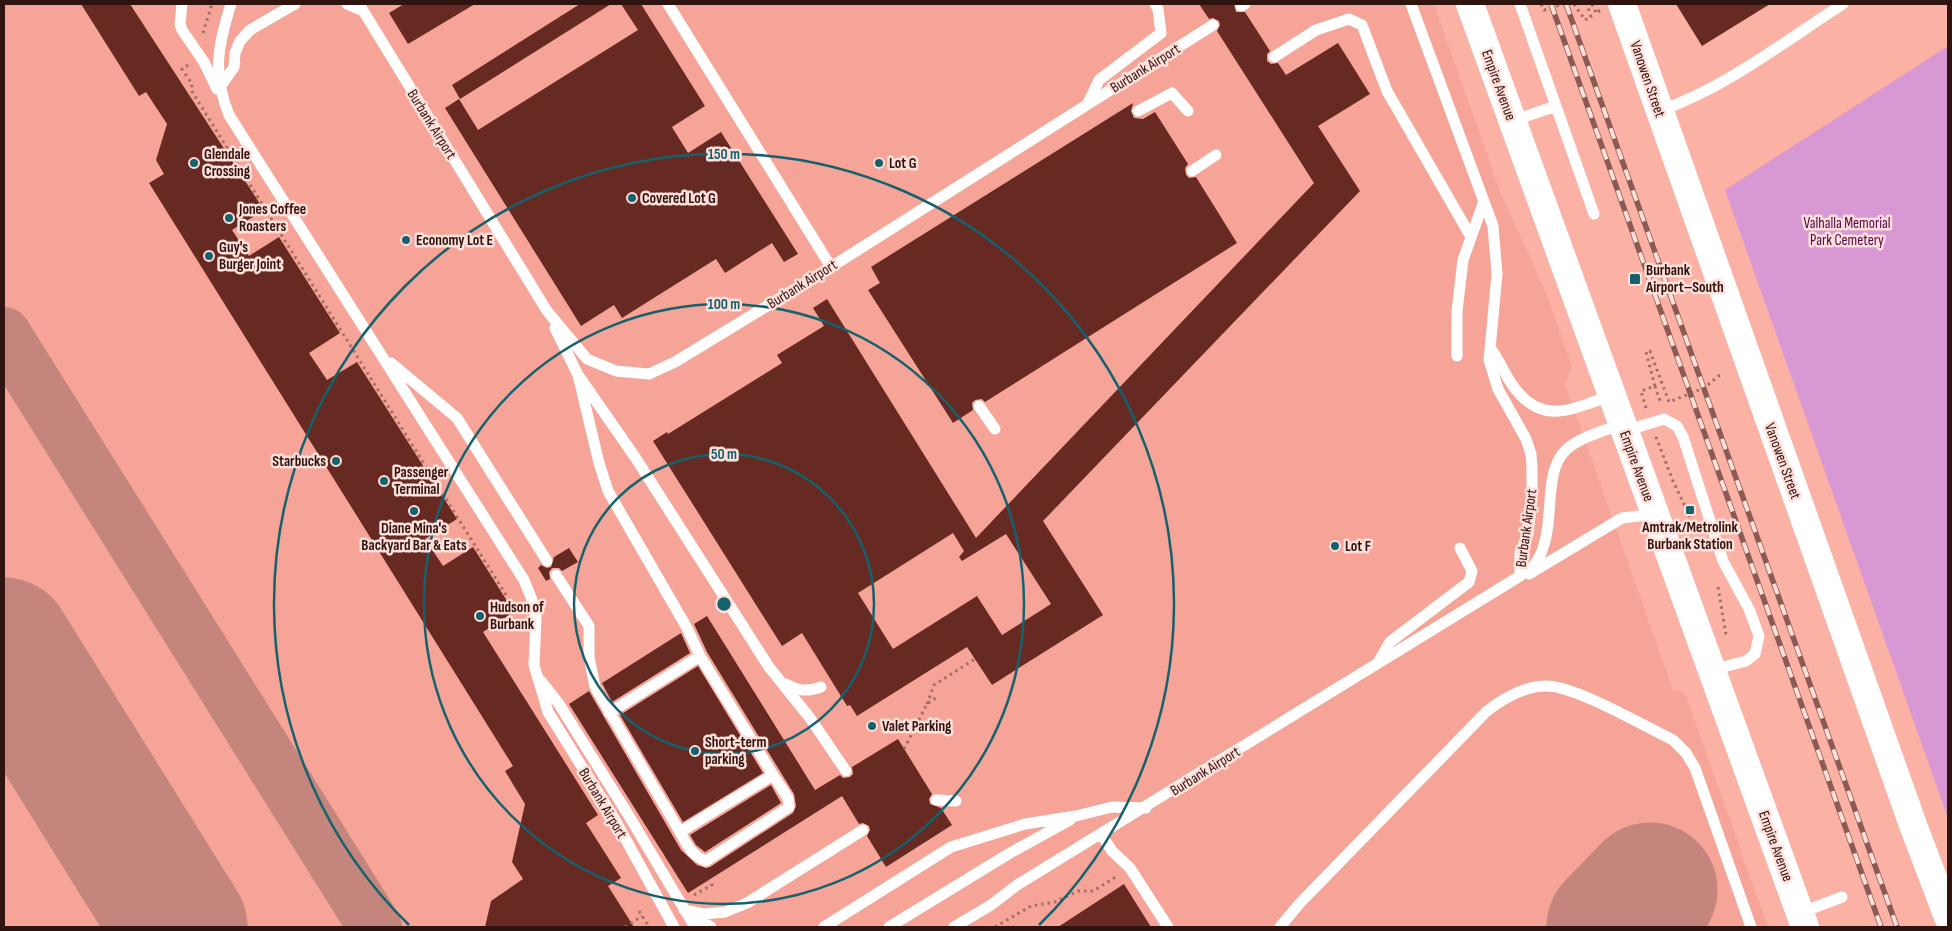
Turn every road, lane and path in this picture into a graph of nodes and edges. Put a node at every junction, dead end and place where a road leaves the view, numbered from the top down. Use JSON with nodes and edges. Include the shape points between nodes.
{"nodes":[{"id":1,"x":182,"y":4,"type":"edge"},
{"id":2,"x":231,"y":4,"type":"edge"},
{"id":3,"x":295,"y":4,"type":"edge"},
{"id":4,"x":347,"y":4,"type":"edge"},
{"id":5,"x":668,"y":4,"type":"edge"},
{"id":6,"x":1155,"y":4,"type":"edge"},
{"id":7,"x":1411,"y":4,"type":"edge"},
{"id":8,"x":1470,"y":4,"type":"edge"},
{"id":9,"x":1520,"y":4,"type":"edge"},
{"id":10,"x":1541,"y":4,"type":"edge"},
{"id":11,"x":1563,"y":4,"type":"edge"},
{"id":12,"x":1574,"y":4,"type":"edge"},
{"id":13,"x":1587,"y":4,"type":"edge"},
{"id":14,"x":1592,"y":4,"type":"edge"},
{"id":15,"x":1597,"y":4,"type":"edge"},
{"id":16,"x":1622,"y":4,"type":"edge"},
{"id":17,"x":1843,"y":4,"type":"edge"},
{"id":18,"x":359,"y":6,"type":"edge"},
{"id":19,"x":1213,"y":25,"type":"dead end"},
{"id":20,"x":1274,"y":57,"type":"dead end"},
{"id":21,"x":221,"y":86,"type":"junction"},
{"id":22,"x":224,"y":102,"type":"junction"},
{"id":23,"x":1088,"y":103,"type":"junction"},
{"id":24,"x":1556,"y":106,"type":"junction"},
{"id":25,"x":1138,"y":111,"type":"dead end"},
{"id":26,"x":1188,"y":111,"type":"dead end"},
{"id":27,"x":1659,"y":111,"type":"junction"},
{"id":28,"x":1512,"y":121,"type":"junction"},
{"id":29,"x":1216,"y":155,"type":"dead end"},
{"id":30,"x":1192,"y":171,"type":"dead end"},
{"id":31,"x":1484,"y":202,"type":"junction"},
{"id":32,"x":1594,"y":214,"type":"dead end"},
{"id":33,"x":1471,"y":237,"type":"junction"},
{"id":34,"x":831,"y":266,"type":"junction"},
{"id":35,"x":547,"y":311,"type":"junction"},
{"id":36,"x":1491,"y":349,"type":"junction"},
{"id":37,"x":382,"y":355,"type":"junction"},
{"id":38,"x":1457,"y":356,"type":"dead end"},
{"id":39,"x":1721,"y":374,"type":"dead end"},
{"id":40,"x":578,"y":375,"type":"junction"},
{"id":41,"x":1655,"y":386,"type":"junction"},
{"id":42,"x":1613,"y":395,"type":"junction"},
{"id":43,"x":1662,"y":405,"type":"dead end"},
{"id":44,"x":979,"y":406,"type":"dead end"},
{"id":45,"x":1648,"y":417,"type":"dead end"},
{"id":46,"x":1623,"y":428,"type":"junction"},
{"id":47,"x":995,"y":429,"type":"dead end"},
{"id":48,"x":1655,"y":514,"type":"junction"},
{"id":49,"x":1460,"y":548,"type":"dead end"},
{"id":50,"x":547,"y":562,"type":"dead end"},
{"id":51,"x":556,"y":575,"type":"dead end"},
{"id":52,"x":1520,"y":576,"type":"junction"},
{"id":53,"x":700,"y":656,"type":"junction"},
{"id":54,"x":975,"y":659,"type":"dead end"},
{"id":55,"x":1378,"y":662,"type":"junction"},
{"id":56,"x":1712,"y":670,"type":"junction"},
{"id":57,"x":537,"y":676,"type":"junction"},
{"id":58,"x":782,"y":682,"type":"junction"},
{"id":59,"x":821,"y":687,"type":"dead end"},
{"id":60,"x":937,"y":698,"type":"dead end"},
{"id":61,"x":927,"y":704,"type":"junction"},
{"id":62,"x":610,"y":713,"type":"junction"},
{"id":63,"x":904,"y":749,"type":"dead end"},
{"id":64,"x":846,"y":771,"type":"dead end"},
{"id":65,"x":773,"y":775,"type":"junction"},
{"id":66,"x":936,"y":800,"type":"dead end"},
{"id":67,"x":956,"y":801,"type":"dead end"},
{"id":68,"x":1146,"y":808,"type":"junction"},
{"id":69,"x":1076,"y":816,"type":"junction"},
{"id":70,"x":864,"y":830,"type":"dead end"},
{"id":71,"x":680,"y":832,"type":"junction"},
{"id":72,"x":1101,"y":834,"type":"junction"},
{"id":73,"x":1130,"y":868,"type":"junction"},
{"id":74,"x":708,"y":880,"type":"dead end"},
{"id":75,"x":691,"y":897,"type":"dead end"},
{"id":76,"x":1842,"y":897,"type":"dead end"},
{"id":77,"x":684,"y":910,"type":"junction"},
{"id":78,"x":639,"y":911,"type":"dead end"},
{"id":79,"x":642,"y":916,"type":"junction"},
{"id":80,"x":1948,"y":917,"type":"edge"},
{"id":81,"x":1803,"y":920,"type":"edge"},
{"id":82,"x":625,"y":927,"type":"edge"},
{"id":83,"x":649,"y":927,"type":"edge"},
{"id":84,"x":674,"y":927,"type":"edge"},
{"id":85,"x":695,"y":927,"type":"edge"},
{"id":86,"x":711,"y":927,"type":"edge"},
{"id":87,"x":824,"y":927,"type":"edge"},
{"id":88,"x":889,"y":927,"type":"edge"},
{"id":89,"x":954,"y":927,"type":"edge"},
{"id":90,"x":995,"y":927,"type":"edge"},
{"id":91,"x":1168,"y":927,"type":"edge"},
{"id":92,"x":1280,"y":927,"type":"edge"},
{"id":93,"x":1751,"y":927,"type":"edge"}],
"edges":[{"from":1,"to":22,"type":"lane","via":[[182,30],[204,62]]},
{"from":2,"to":21,"type":"lane","name":"Burbank Airport","via":[[219,41],[217,68]]},
{"from":3,"to":21,"type":"lane","via":[[250,30],[240,41],[234,67]]},
{"from":4,"to":18,"type":"lane"},
{"from":5,"to":34,"type":"lane"},
{"from":6,"to":23,"type":"lane","via":[[1161,33],[1099,80]]},
{"from":7,"to":31,"type":"lane","name":"Burbank Airport"},
{"from":8,"to":28,"type":"main road","name":"Empire Avenue"},
{"from":9,"to":24,"type":"lane"},
{"from":10,"to":11,"type":"path","via":[[1544,10]]},
{"from":12,"to":13,"type":"path","via":[[1585,20],[1591,17]]},
{"from":14,"to":15,"type":"path","via":[[1596,13],[1599,12]]},
{"from":16,"to":27,"type":"main road","name":"Vanowen Street"},
{"from":17,"to":27,"type":"lane","via":[[1690,100]]},
{"from":18,"to":35,"type":"lane","name":"Burbank Airport"},
{"from":19,"to":23,"type":"lane","name":"Burbank Airport"},
{"from":20,"to":33,"type":"lane","via":[[1316,30],[1349,19],[1362,25],[1387,91]]},
{"from":21,"to":22,"type":"lane","name":"Burbank Airport"},
{"from":22,"to":37,"type":"lane","name":"Burbank Airport","via":[[237,130]]},
{"from":23,"to":34,"type":"lane","name":"Burbank Airport"},
{"from":24,"to":28,"type":"lane"},
{"from":24,"to":32,"type":"lane"},
{"from":25,"to":26,"type":"lane","via":[[1172,93]]},
{"from":27,"to":80,"type":"main road","name":"Vanowen Street"},
{"from":28,"to":42,"type":"main road","name":"Empire Avenue"},
{"from":29,"to":30,"type":"lane"},
{"from":31,"to":33,"type":"lane"},
{"from":31,"to":36,"type":"lane","name":"Burbank Airport","via":[[1493,226],[1497,255]]},
{"from":33,"to":38,"type":"lane","via":[[1463,260],[1457,311]]},
{"from":34,"to":35,"type":"lane","name":"Burbank Airport","via":[[649,374],[616,371],[587,359]]},
{"from":35,"to":40,"type":"lane"},
{"from":36,"to":42,"type":"lane","via":[[1510,382],[1537,409],[1561,413]]},
{"from":36,"to":52,"type":"lane","name":"Burbank Airport","via":[[1492,373],[1531,454],[1532,499],[1528,534],[1520,553]]},
{"from":37,"to":50,"type":"lane","via":[[457,418]]},
{"from":37,"to":57,"type":"lane","name":"Burbank Airport","via":[[530,593],[536,617],[534,654]]},
{"from":39,"to":41,"type":"path","via":[[1704,388],[1669,402],[1650,351],[1646,352]]},
{"from":40,"to":53,"type":"lane","via":[[608,492]]},
{"from":40,"to":58,"type":"lane","via":[[636,457],[768,667]]},
{"from":41,"to":43,"type":"path"},
{"from":41,"to":45,"type":"path","via":[[1641,391]]},
{"from":42,"to":46,"type":"main road","name":"Empire Avenue"},
{"from":44,"to":47,"type":"lane"},
{"from":46,"to":48,"type":"main road","name":"Empire Avenue"},
{"from":46,"to":52,"type":"lane","via":[[1579,441],[1558,459],[1553,472],[1551,509],[1543,548],[1535,564]]},
{"from":46,"to":56,"type":"lane","via":[[1664,420],[1677,426],[1723,562],[1749,609],[1759,636],[1755,654],[1746,662]]},
{"from":48,"to":52,"type":"lane","via":[[1622,518],[1534,573]]},
{"from":48,"to":56,"type":"main road","name":"Empire Avenue"},
{"from":49,"to":55,"type":"lane","via":[[1472,571],[1468,582],[1390,642]]},
{"from":51,"to":62,"type":"lane","via":[[589,626],[589,657],[595,688]]},
{"from":52,"to":55,"type":"lane","name":"Burbank Airport"},
{"from":53,"to":62,"type":"lane"},
{"from":53,"to":65,"type":"lane"},
{"from":54,"to":61,"type":"path","via":[[934,685]]},
{"from":55,"to":68,"type":"lane","name":"Burbank Airport"},
{"from":56,"to":81,"type":"main road","name":"Empire Avenue"},
{"from":57,"to":77,"type":"lane","name":"Burbank Airport","via":[[559,704]]},
{"from":57,"to":84,"type":"lane","name":"Burbank Airport","via":[[548,712],[615,820]]},
{"from":58,"to":59,"type":"lane","via":[[809,692]]},
{"from":58,"to":64,"type":"lane"},
{"from":60,"to":61,"type":"path"},
{"from":61,"to":63,"type":"path"},
{"from":62,"to":71,"type":"lane"},
{"from":65,"to":71,"type":"lane"},
{"from":65,"to":71,"type":"lane","via":[[788,798],[789,807],[706,861],[690,850]]},
{"from":66,"to":67,"type":"lane"},
{"from":68,"to":69,"type":"lane","via":[[1112,807]]},
{"from":68,"to":72,"type":"lane","name":"Burbank Airport"},
{"from":69,"to":87,"type":"lane","via":[[1025,824],[951,846]]},
{"from":69,"to":88,"type":"lane"},
{"from":70,"to":77,"type":"lane","via":[[747,903],[725,912],[704,914]]},
{"from":72,"to":73,"type":"lane"},
{"from":72,"to":89,"type":"lane","name":"Burbank Airport"},
{"from":73,"to":90,"type":"path","via":[[1093,891],[1078,891],[1055,902],[1031,906]]},
{"from":73,"to":91,"type":"lane"},
{"from":74,"to":75,"type":"path","via":[[712,886]]},
{"from":76,"to":81,"type":"lane"},
{"from":77,"to":85,"type":"lane","name":"Burbank Airport"},
{"from":77,"to":86,"type":"lane","name":"Burbank Airport"},
{"from":78,"to":79,"type":"path"},
{"from":79,"to":82,"type":"path"},
{"from":79,"to":83,"type":"path"},
{"from":92,"to":93,"type":"lane","via":[[1487,711],[1504,698],[1546,686],[1571,691],[1673,740],[1686,753],[1695,768]]}]}
